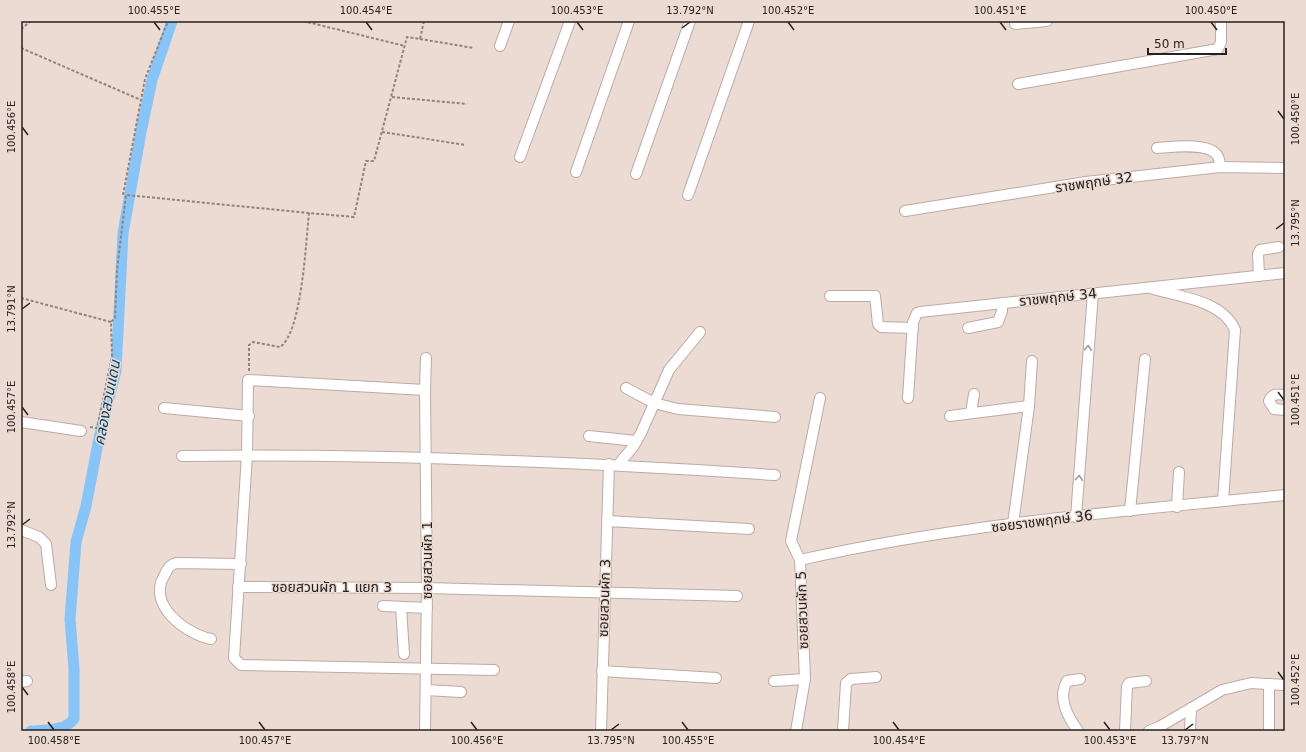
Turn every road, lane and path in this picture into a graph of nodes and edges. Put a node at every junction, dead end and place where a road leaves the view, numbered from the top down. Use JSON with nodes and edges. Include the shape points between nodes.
{"nodes":[{"id":1,"x":31,"y":21,"type":"edge"},
{"id":2,"x":168,"y":21,"type":"edge"},
{"id":3,"x":303,"y":21,"type":"edge"},
{"id":4,"x":424,"y":21,"type":"edge"},
{"id":5,"x":509,"y":21,"type":"edge"},
{"id":6,"x":570,"y":21,"type":"edge"},
{"id":7,"x":629,"y":21,"type":"edge"},
{"id":8,"x":690,"y":21,"type":"edge"},
{"id":9,"x":749,"y":21,"type":"edge"},
{"id":10,"x":1047,"y":21,"type":"edge"},
{"id":11,"x":1221,"y":21,"type":"edge"},
{"id":12,"x":1015,"y":24,"type":"dead end"},
{"id":13,"x":21,"y":29,"type":"edge"},
{"id":14,"x":420,"y":39,"type":"junction"},
{"id":15,"x":405,"y":46,"type":"junction"},
{"id":16,"x":500,"y":46,"type":"dead end"},
{"id":17,"x":21,"y":48,"type":"edge"},
{"id":18,"x":474,"y":48,"type":"dead end"},
{"id":19,"x":1018,"y":84,"type":"dead end"},
{"id":20,"x":392,"y":97,"type":"junction"},
{"id":21,"x":141,"y":100,"type":"junction"},
{"id":22,"x":467,"y":104,"type":"dead end"},
{"id":23,"x":382,"y":132,"type":"junction"},
{"id":24,"x":466,"y":145,"type":"dead end"},
{"id":25,"x":1157,"y":148,"type":"dead end"},
{"id":26,"x":520,"y":157,"type":"dead end"},
{"id":27,"x":1220,"y":167,"type":"junction"},
{"id":28,"x":1285,"y":168,"type":"edge"},
{"id":29,"x":576,"y":172,"type":"dead end"},
{"id":30,"x":636,"y":174,"type":"dead end"},
{"id":31,"x":123,"y":195,"type":"dead end"},
{"id":32,"x":688,"y":195,"type":"dead end"},
{"id":33,"x":905,"y":211,"type":"dead end"},
{"id":34,"x":309,"y":214,"type":"junction"},
{"id":35,"x":1279,"y":247,"type":"dead end"},
{"id":36,"x":1285,"y":273,"type":"edge"},
{"id":37,"x":1259,"y":276,"type":"junction"},
{"id":38,"x":1147,"y":287,"type":"junction"},
{"id":39,"x":1093,"y":293,"type":"junction"},
{"id":40,"x":830,"y":296,"type":"dead end"},
{"id":41,"x":21,"y":298,"type":"edge"},
{"id":42,"x":1002,"y":303,"type":"junction"},
{"id":43,"x":111,"y":322,"type":"junction"},
{"id":44,"x":913,"y":328,"type":"junction"},
{"id":45,"x":968,"y":328,"type":"dead end"},
{"id":46,"x":700,"y":332,"type":"dead end"},
{"id":47,"x":426,"y":358,"type":"dead end"},
{"id":48,"x":1145,"y":359,"type":"dead end"},
{"id":49,"x":1032,"y":361,"type":"dead end"},
{"id":50,"x":248,"y":380,"type":"junction"},
{"id":51,"x":626,"y":388,"type":"dead end"},
{"id":52,"x":425,"y":390,"type":"junction"},
{"id":53,"x":974,"y":394,"type":"dead end"},
{"id":54,"x":1285,"y":395,"type":"edge"},
{"id":55,"x":820,"y":398,"type":"dead end"},
{"id":56,"x":908,"y":398,"type":"dead end"},
{"id":57,"x":654,"y":403,"type":"junction"},
{"id":58,"x":1029,"y":406,"type":"junction"},
{"id":59,"x":164,"y":408,"type":"dead end"},
{"id":60,"x":1285,"y":410,"type":"edge"},
{"id":61,"x":971,"y":413,"type":"junction"},
{"id":62,"x":249,"y":416,"type":"junction"},
{"id":63,"x":950,"y":416,"type":"dead end"},
{"id":64,"x":775,"y":417,"type":"dead end"},
{"id":65,"x":21,"y":422,"type":"edge"},
{"id":66,"x":83,"y":429,"type":"joint"},
{"id":67,"x":589,"y":436,"type":"dead end"},
{"id":68,"x":636,"y":442,"type":"junction"},
{"id":69,"x":247,"y":455,"type":"junction"},
{"id":70,"x":182,"y":456,"type":"dead end"},
{"id":71,"x":426,"y":458,"type":"junction"},
{"id":72,"x":613,"y":464,"type":"junction"},
{"id":73,"x":1179,"y":472,"type":"dead end"},
{"id":74,"x":775,"y":475,"type":"dead end"},
{"id":75,"x":1285,"y":495,"type":"edge"},
{"id":76,"x":1224,"y":501,"type":"junction"},
{"id":77,"x":1177,"y":507,"type":"junction"},
{"id":78,"x":1130,"y":511,"type":"junction"},
{"id":79,"x":1076,"y":517,"type":"junction"},
{"id":80,"x":607,"y":521,"type":"junction"},
{"id":81,"x":1013,"y":524,"type":"junction"},
{"id":82,"x":749,"y":529,"type":"dead end"},
{"id":83,"x":21,"y":530,"type":"edge"},
{"id":84,"x":800,"y":560,"type":"junction"},
{"id":85,"x":241,"y":564,"type":"junction"},
{"id":86,"x":51,"y":585,"type":"dead end"},
{"id":87,"x":238,"y":587,"type":"junction"},
{"id":88,"x":427,"y":588,"type":"junction"},
{"id":89,"x":604,"y":592,"type":"junction"},
{"id":90,"x":737,"y":596,"type":"dead end"},
{"id":91,"x":384,"y":606,"type":"dead end"},
{"id":92,"x":401,"y":607,"type":"junction"},
{"id":93,"x":427,"y":608,"type":"junction"},
{"id":94,"x":211,"y":639,"type":"dead end"},
{"id":95,"x":404,"y":654,"type":"dead end"},
{"id":96,"x":426,"y":669,"type":"junction"},
{"id":97,"x":494,"y":670,"type":"dead end"},
{"id":98,"x":602,"y":671,"type":"junction"},
{"id":99,"x":876,"y":677,"type":"dead end"},
{"id":100,"x":716,"y":678,"type":"dead end"},
{"id":101,"x":805,"y":679,"type":"junction"},
{"id":102,"x":1080,"y":679,"type":"dead end"},
{"id":103,"x":774,"y":681,"type":"dead end"},
{"id":104,"x":1146,"y":681,"type":"dead end"},
{"id":105,"x":1269,"y":684,"type":"junction"},
{"id":106,"x":1285,"y":685,"type":"edge"},
{"id":107,"x":426,"y":690,"type":"junction"},
{"id":108,"x":461,"y":692,"type":"dead end"},
{"id":109,"x":1192,"y":708,"type":"junction"},
{"id":110,"x":1156,"y":730,"type":"edge"},
{"id":111,"x":424,"y":731,"type":"edge"},
{"id":112,"x":601,"y":731,"type":"edge"},
{"id":113,"x":796,"y":731,"type":"edge"},
{"id":114,"x":843,"y":731,"type":"edge"},
{"id":115,"x":1078,"y":731,"type":"edge"},
{"id":116,"x":1125,"y":731,"type":"edge"},
{"id":117,"x":1190,"y":731,"type":"edge"},
{"id":118,"x":1269,"y":731,"type":"edge"}],
"edges":[{"from":1,"to":13,"type":"path"},
{"from":2,"to":21,"type":"path","via":[[145,79]]},
{"from":3,"to":15,"type":"path"},
{"from":4,"to":14,"type":"path"},
{"from":5,"to":16,"type":"street"},
{"from":6,"to":26,"type":"street"},
{"from":7,"to":29,"type":"street"},
{"from":8,"to":30,"type":"street"},
{"from":9,"to":32,"type":"street"},
{"from":10,"to":12,"type":"street"},
{"from":11,"to":19,"type":"street","via":[[1221,42],[1218,49],[1209,52],[1157,58]]},
{"from":14,"to":15,"type":"path","via":[[407,38]]},
{"from":14,"to":18,"type":"path"},
{"from":15,"to":20,"type":"path"},
{"from":17,"to":21,"type":"path"},
{"from":20,"to":22,"type":"path"},
{"from":20,"to":23,"type":"path"},
{"from":21,"to":31,"type":"path"},
{"from":23,"to":24,"type":"path"},
{"from":23,"to":34,"type":"path","via":[[374,161],[366,161],[354,217]]},
{"from":25,"to":27,"type":"street","via":[[1211,149],[1217,155]]},
{"from":27,"to":28,"type":"street","name":"ราชพฤกษ์ 32"},
{"from":27,"to":33,"type":"street","name":"ราชพฤกษ์ 32","via":[[1086,182]]},
{"from":34,"to":43,"type":"path","via":[[126,194],[115,318]]},
{"from":34,"to":50,"type":"path","via":[[300,293],[291,334],[280,347],[253,342],[249,345]]},
{"from":35,"to":37,"type":"street","via":[[1260,250]]},
{"from":36,"to":37,"type":"street","name":"ราชพฤกษ์ 34"},
{"from":37,"to":38,"type":"street","name":"ราชพฤกษ์ 34"},
{"from":38,"to":39,"type":"street","name":"ราชพฤกษ์ 34"},
{"from":38,"to":76,"type":"street","via":[[1202,303],[1223,313],[1231,320],[1235,330]]},
{"from":39,"to":42,"type":"street","name":"ราชพฤกษ์ 34"},
{"from":79,"to":39,"type":"street","one_way":true},
{"from":40,"to":44,"type":"street","via":[[875,296],[878,324],[881,327]]},
{"from":41,"to":43,"type":"path"},
{"from":42,"to":44,"type":"street","name":"ราชพฤกษ์ 34","via":[[920,312],[915,317]]},
{"from":42,"to":45,"type":"street","via":[[998,322]]},
{"from":43,"to":66,"type":"path","via":[[112,356],[98,428]]},
{"from":44,"to":56,"type":"street","name":"ราชพฤกษ์ 34"},
{"from":46,"to":57,"type":"street","via":[[669,370]]},
{"from":47,"to":52,"type":"street","name":"ซอยสวนผัก 1"},
{"from":48,"to":78,"type":"street"},
{"from":49,"to":58,"type":"street"},
{"from":50,"to":52,"type":"street"},
{"from":50,"to":62,"type":"street"},
{"from":51,"to":57,"type":"street"},
{"from":52,"to":71,"type":"street","name":"ซอยสวนผัก 1"},
{"from":53,"to":61,"type":"street"},
{"from":54,"to":60,"type":"street","via":[[1276,394],[1269,401],[1274,409]]},
{"from":55,"to":84,"type":"street","name":"ซอยสวนผัก 5","via":[[791,541]]},
{"from":57,"to":64,"type":"street","via":[[678,409]]},
{"from":57,"to":68,"type":"street"},
{"from":58,"to":61,"type":"street"},
{"from":58,"to":81,"type":"street"},
{"from":59,"to":62,"type":"street"},
{"from":61,"to":63,"type":"street"},
{"from":62,"to":69,"type":"street"},
{"from":65,"to":66,"type":"street"},
{"from":67,"to":68,"type":"street"},
{"from":68,"to":72,"type":"street"},
{"from":69,"to":70,"type":"street"},
{"from":69,"to":71,"type":"street"},
{"from":69,"to":85,"type":"street"},
{"from":71,"to":72,"type":"street"},
{"from":71,"to":88,"type":"street","name":"ซอยสวนผัก 1"},
{"from":72,"to":74,"type":"street"},
{"from":72,"to":80,"type":"street","name":"ซอยสวนผัก 3"},
{"from":73,"to":77,"type":"street"},
{"from":75,"to":76,"type":"street","name":"ซอยราชพฤกษ์ 36"},
{"from":76,"to":77,"type":"street","name":"ซอยราชพฤกษ์ 36"},
{"from":77,"to":78,"type":"street","name":"ซอยราชพฤกษ์ 36"},
{"from":78,"to":79,"type":"street","name":"ซอยราชพฤกษ์ 36"},
{"from":79,"to":81,"type":"street","name":"ซอยราชพฤกษ์ 36"},
{"from":80,"to":82,"type":"street"},
{"from":80,"to":89,"type":"street","name":"ซอยสวนผัก 3"},
{"from":81,"to":84,"type":"street","name":"ซอยราชพฤกษ์ 36","via":[[854,548]]},
{"from":83,"to":86,"type":"street","via":[[39,537],[46,544]]},
{"from":84,"to":101,"type":"street","name":"ซอยสวนผัก 5"},
{"from":85,"to":87,"type":"street"},
{"from":85,"to":94,"type":"street","via":[[176,563],[169,567],[161,581],[162,604],[170,616],[197,634]]},
{"from":87,"to":88,"type":"street","name":"ซอยสวนผัก 1 แยก 3"},
{"from":87,"to":96,"type":"street","via":[[234,658],[237,663]]},
{"from":88,"to":89,"type":"street","name":"ซอยสวนผัก 1 แยก 3"},
{"from":88,"to":93,"type":"street","name":"ซอยสวนผัก 1"},
{"from":89,"to":90,"type":"street","name":"ซอยสวนผัก 1 แยก 3"},
{"from":89,"to":98,"type":"street","name":"ซอยสวนผัก 3"},
{"from":91,"to":92,"type":"street"},
{"from":92,"to":93,"type":"street"},
{"from":92,"to":95,"type":"street"},
{"from":93,"to":96,"type":"street","name":"ซอยสวนผัก 1"},
{"from":96,"to":97,"type":"street"},
{"from":96,"to":107,"type":"street","name":"ซอยสวนผัก 1"},
{"from":98,"to":100,"type":"street"},
{"from":98,"to":112,"type":"street","name":"ซอยสวนผัก 3"},
{"from":99,"to":114,"type":"street","via":[[851,679],[846,683]]},
{"from":101,"to":103,"type":"street"},
{"from":101,"to":113,"type":"street","name":"ซอยสวนผัก 5"},
{"from":102,"to":115,"type":"street","via":[[1067,681],[1064,702],[1065,710]]},
{"from":104,"to":116,"type":"street","via":[[1129,683],[1127,686]]},
{"from":105,"to":106,"type":"street"},
{"from":105,"to":109,"type":"street","via":[[1236,685],[1222,690]]},
{"from":105,"to":118,"type":"street"},
{"from":107,"to":108,"type":"street"},
{"from":107,"to":111,"type":"street","name":"ซอยสวนผัก 1"},
{"from":109,"to":110,"type":"street"},
{"from":109,"to":117,"type":"street"}]}
